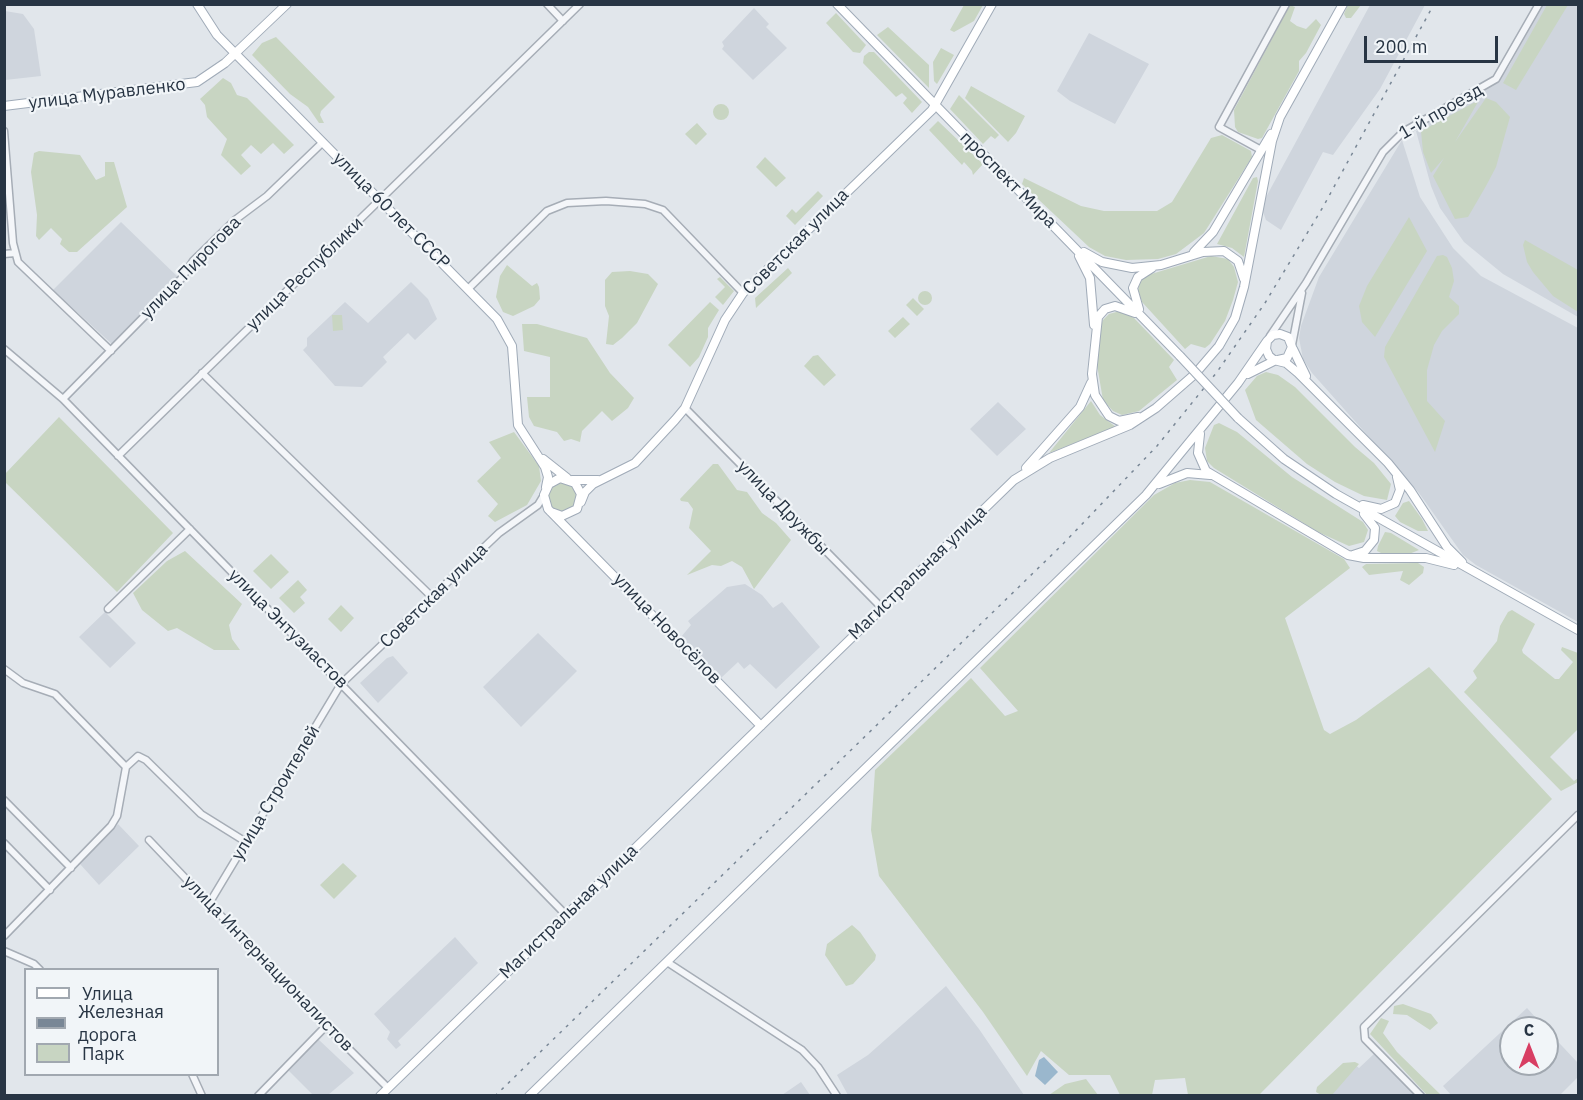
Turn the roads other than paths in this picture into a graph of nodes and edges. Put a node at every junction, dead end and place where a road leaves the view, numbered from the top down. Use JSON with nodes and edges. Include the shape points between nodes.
{"nodes":[{"id":1,"x":197,"y":4,"type":"edge"},
{"id":2,"x":286,"y":4,"type":"edge"},
{"id":3,"x":547,"y":4,"type":"edge"},
{"id":4,"x":580,"y":4,"type":"edge"},
{"id":5,"x":837,"y":4,"type":"edge"},
{"id":6,"x":992,"y":4,"type":"edge"},
{"id":7,"x":1286,"y":4,"type":"edge"},
{"id":8,"x":1343,"y":4,"type":"edge"},
{"id":9,"x":1539,"y":4,"type":"edge"},
{"id":10,"x":563,"y":21,"type":"junction"},
{"id":11,"x":235,"y":54,"type":"junction"},
{"id":12,"x":4,"y":106,"type":"edge"},
{"id":13,"x":935,"y":106,"type":"junction"},
{"id":14,"x":1280,"y":117,"type":"junction"},
{"id":15,"x":4,"y":131,"type":"edge"},
{"id":16,"x":5,"y":142,"type":"edge"},
{"id":17,"x":323,"y":142,"type":"junction"},
{"id":18,"x":1261,"y":150,"type":"junction"},
{"id":19,"x":381,"y":201,"type":"junction"},
{"id":20,"x":1070,"y":242,"type":"junction"},
{"id":21,"x":15,"y":253,"type":"junction"},
{"id":22,"x":4,"y":254,"type":"edge"},
{"id":23,"x":1188,"y":256,"type":"junction"},
{"id":24,"x":1161,"y":265,"type":"junction"},
{"id":25,"x":1306,"y":283,"type":"junction"},
{"id":26,"x":1244,"y":287,"type":"junction"},
{"id":27,"x":468,"y":289,"type":"junction"},
{"id":28,"x":743,"y":293,"type":"junction"},
{"id":29,"x":1146,"y":321,"type":"junction"},
{"id":30,"x":1094,"y":340,"type":"junction"},
{"id":31,"x":1267,"y":340,"type":"junction"},
{"id":32,"x":1292,"y":346,"type":"junction"},
{"id":33,"x":4,"y":349,"type":"edge"},
{"id":34,"x":111,"y":351,"type":"junction"},
{"id":35,"x":1277,"y":360,"type":"junction"},
{"id":36,"x":202,"y":374,"type":"junction"},
{"id":37,"x":1092,"y":374,"type":"junction"},
{"id":38,"x":1238,"y":383,"type":"junction"},
{"id":39,"x":1311,"y":385,"type":"junction"},
{"id":40,"x":63,"y":399,"type":"junction"},
{"id":41,"x":685,"y":408,"type":"junction"},
{"id":42,"x":1147,"y":414,"type":"junction"},
{"id":43,"x":1203,"y":427,"type":"junction"},
{"id":44,"x":534,"y":451,"type":"junction"},
{"id":45,"x":118,"y":456,"type":"junction"},
{"id":46,"x":1388,"y":463,"type":"junction"},
{"id":47,"x":1212,"y":476,"type":"junction"},
{"id":48,"x":606,"y":478,"type":"junction"},
{"id":49,"x":570,"y":479,"type":"junction"},
{"id":50,"x":1014,"y":480,"type":"junction"},
{"id":51,"x":545,"y":491,"type":"junction"},
{"id":52,"x":1336,"y":494,"type":"junction"},
{"id":53,"x":1146,"y":495,"type":"junction"},
{"id":54,"x":579,"y":506,"type":"junction"},
{"id":55,"x":530,"y":512,"type":"junction"},
{"id":56,"x":551,"y":512,"type":"junction"},
{"id":57,"x":190,"y":529,"type":"junction"},
{"id":58,"x":573,"y":533,"type":"junction"},
{"id":59,"x":1348,"y":555,"type":"junction"},
{"id":60,"x":1472,"y":571,"type":"junction"},
{"id":61,"x":432,"y":597,"type":"junction"},
{"id":62,"x":882,"y":608,"type":"junction"},
{"id":63,"x":108,"y":609,"type":"dead end"},
{"id":64,"x":1578,"y":630,"type":"edge"},
{"id":65,"x":4,"y":669,"type":"edge"},
{"id":66,"x":341,"y":684,"type":"junction"},
{"id":67,"x":761,"y":726,"type":"junction"},
{"id":68,"x":126,"y":767,"type":"junction"},
{"id":69,"x":4,"y":800,"type":"edge"},
{"id":70,"x":1578,"y":815,"type":"edge"},
{"id":71,"x":148,"y":840,"type":"dead end"},
{"id":72,"x":246,"y":842,"type":"junction"},
{"id":73,"x":4,"y":843,"type":"edge"},
{"id":74,"x":71,"y":868,"type":"junction"},
{"id":75,"x":50,"y":890,"type":"junction"},
{"id":76,"x":210,"y":902,"type":"junction"},
{"id":77,"x":566,"y":915,"type":"junction"},
{"id":78,"x":4,"y":936,"type":"edge"},
{"id":79,"x":4,"y":951,"type":"edge"},
{"id":80,"x":667,"y":962,"type":"junction"},
{"id":81,"x":39,"y":968,"type":"edge"},
{"id":82,"x":326,"y":1026,"type":"junction"},
{"id":83,"x":193,"y":1076,"type":"edge"},
{"id":84,"x":388,"y":1088,"type":"junction"},
{"id":85,"x":202,"y":1095,"type":"edge"},
{"id":86,"x":258,"y":1095,"type":"edge"},
{"id":87,"x":380,"y":1095,"type":"edge"},
{"id":88,"x":529,"y":1095,"type":"edge"},
{"id":89,"x":837,"y":1095,"type":"edge"},
{"id":90,"x":1421,"y":1095,"type":"edge"}],
"edges":[{"from":1,"to":11,"type":"main road","name":"улица 60 лет СССР","via":[[209,26]]},
{"from":2,"to":11,"type":"main road","name":"улица Муравленко"},
{"from":3,"to":10,"type":"street"},
{"from":4,"to":10,"type":"street"},
{"from":5,"to":13,"type":"main road","name":"проспект Мира"},
{"from":6,"to":13,"type":"main road","name":"Советская улица"},
{"from":7,"to":18,"type":"street","via":[[1219,127]]},
{"from":8,"to":14,"type":"main road","name":"Магистральная улица"},
{"from":9,"to":25,"type":"street","name":"1-й проезд","via":[[1496,79],[1403,132],[1388,145]]},
{"from":10,"to":19,"type":"street","name":"улица Республики"},
{"from":11,"to":12,"type":"main road","name":"улица Муравленко","via":[[209,76],[191,84]]},
{"from":11,"to":17,"type":"main road","name":"улица 60 лет СССР"},
{"from":13,"to":20,"type":"main road","name":"проспект Мира"},
{"from":13,"to":28,"type":"main road","name":"Советская улица"},
{"from":14,"to":18,"type":"main road"},
{"from":14,"to":26,"type":"main road","name":"Магистральная улица","via":[[1265,168]]},
{"from":15,"to":16,"type":"street"},
{"from":16,"to":21,"type":"street"},
{"from":17,"to":19,"type":"main road","name":"улица 60 лет СССР"},
{"from":17,"to":34,"type":"street","name":"улица Пирогова","via":[[193,261],[181,279]]},
{"from":18,"to":23,"type":"main road","via":[[1213,232]]},
{"from":19,"to":27,"type":"main road","name":"улица 60 лет СССР"},
{"from":19,"to":36,"type":"street","name":"улица Республики"},
{"from":20,"to":24,"type":"main road","via":[[1092,258],[1111,265]]},
{"from":20,"to":29,"type":"main road","name":"проспект Мира"},
{"from":20,"to":30,"type":"main road","via":[[1090,278]]},
{"from":21,"to":22,"type":"street"},
{"from":21,"to":34,"type":"street","via":[[29,274]]},
{"from":23,"to":24,"type":"main road"},
{"from":23,"to":26,"type":"main road","via":[[1211,251],[1230,254],[1241,265]]},
{"from":24,"to":29,"type":"main road","via":[[1142,274],[1133,288]]},
{"from":25,"to":31,"type":"street","name":"1-й проезд"},
{"from":25,"to":32,"type":"street","name":"1-й проезд"},
{"from":26,"to":42,"type":"main road","name":"Магистральная улица","via":[[1235,318],[1219,346],[1184,385]]},
{"from":27,"to":28,"type":"street","via":[[547,211],[567,203],[606,201],[645,204],[663,210]]},
{"from":27,"to":44,"type":"main road","name":"улица 60 лет СССР","via":[[497,319],[512,346],[516,416]]},
{"from":28,"to":41,"type":"main road","name":"Советская улица","via":[[725,320]]},
{"from":29,"to":30,"type":"main road","via":[[1127,309],[1110,307],[1098,317]]},
{"from":29,"to":52,"type":"main road","name":"проспект Мира","bridge":true,"via":[[1238,418],[1284,459]]},
{"from":30,"to":37,"type":"main road"},
{"from":31,"to":32,"type":"main road","via":[[1282,334]]},
{"from":31,"to":35,"type":"main road","via":[[1267,353]]},
{"from":31,"to":38,"type":"main road"},
{"from":32,"to":35,"type":"main road","via":[[1288,356]]},
{"from":32,"to":39,"type":"main road"},
{"from":33,"to":40,"type":"street","name":"улица Энтузиастов"},
{"from":34,"to":40,"type":"street","name":"улица Пирогова"},
{"from":35,"to":38,"type":"main road","via":[[1254,369]]},
{"from":35,"to":39,"type":"main road"},
{"from":36,"to":45,"type":"street","name":"улица Республики"},
{"from":36,"to":61,"type":"street"},
{"from":37,"to":42,"type":"main road","via":[[1095,395],[1109,416],[1125,421]]},
{"from":37,"to":50,"type":"main road","via":[[1080,407]]},
{"from":38,"to":43,"type":"main road"},
{"from":39,"to":46,"type":"main road"},
{"from":40,"to":45,"type":"street","name":"улица Энтузиастов"},
{"from":41,"to":48,"type":"main road","name":"Советская улица","via":[[635,463]]},
{"from":41,"to":62,"type":"street","name":"улица Дружбы"},
{"from":42,"to":50,"type":"main road","name":"Магистральная улица","via":[[1116,433],[1038,464]]},
{"from":43,"to":47,"type":"main road","via":[[1198,453],[1202,466]]},
{"from":43,"to":53,"type":"main road"},
{"from":44,"to":49,"type":"main road"},
{"from":44,"to":51,"type":"main road","via":[[547,473]]},
{"from":45,"to":57,"type":"street","name":"улица Энтузиастов"},
{"from":46,"to":52,"type":"main road","via":[[1400,486],[1398,499],[1390,507],[1371,508]]},
{"from":46,"to":60,"type":"main road","via":[[1447,547]]},
{"from":47,"to":53,"type":"main road","via":[[1177,476],[1158,484]]},
{"from":47,"to":59,"type":"main road"},
{"from":48,"to":49,"type":"main road"},
{"from":48,"to":54,"type":"main road","via":[[588,488]]},
{"from":49,"to":51,"type":"main road","via":[[556,479]]},
{"from":49,"to":54,"type":"main road","via":[[580,490]]},
{"from":50,"to":62,"type":"main road","name":"Магистральная улица"},
{"from":51,"to":55,"type":"street","name":"Советская улица"},
{"from":51,"to":56,"type":"main road","via":[[545,504]]},
{"from":52,"to":59,"type":"main road","via":[[1365,515],[1375,528],[1370,547]]},
{"from":52,"to":60,"type":"main road"},
{"from":53,"to":80,"type":"main road"},
{"from":54,"to":56,"type":"main road","via":[[562,516]]},
{"from":54,"to":58,"type":"main road","via":[[572,520]]},
{"from":55,"to":56,"type":"street","via":[[540,508]]},
{"from":55,"to":61,"type":"street","name":"Советская улица","via":[[498,533]]},
{"from":56,"to":58,"type":"main road","name":"улица Новосёлов"},
{"from":57,"to":63,"type":"street"},
{"from":57,"to":66,"type":"street","name":"улица Энтузиастов"},
{"from":58,"to":67,"type":"main road","name":"улица Новосёлов"},
{"from":59,"to":60,"type":"main road","via":[[1426,558]]},
{"from":60,"to":64,"type":"main road"},
{"from":61,"to":66,"type":"street","name":"Советская улица"},
{"from":62,"to":67,"type":"main road","name":"Магистральная улица"},
{"from":65,"to":68,"type":"street","via":[[23,683],[55,694]]},
{"from":66,"to":72,"type":"street","name":"улица Строителей"},
{"from":66,"to":77,"type":"street","name":"улица Энтузиастов"},
{"from":67,"to":77,"type":"main road","name":"Магистральная улица"},
{"from":68,"to":72,"type":"street","via":[[138,756],[146,760],[201,814]]},
{"from":68,"to":74,"type":"street","via":[[114,821]]},
{"from":69,"to":74,"type":"street"},
{"from":70,"to":90,"type":"street","via":[[1364,1027],[1367,1041]]},
{"from":71,"to":76,"type":"street","name":"улица Интернационалистов"},
{"from":72,"to":76,"type":"street","name":"улица Строителей"},
{"from":73,"to":75,"type":"street"},
{"from":74,"to":75,"type":"street"},
{"from":75,"to":78,"type":"street"},
{"from":76,"to":82,"type":"street","name":"улица Интернационалистов"},
{"from":77,"to":84,"type":"main road","name":"Магистральная улица"},
{"from":79,"to":81,"type":"street"},
{"from":80,"to":88,"type":"main road"},
{"from":80,"to":89,"type":"street","via":[[802,1050]]},
{"from":82,"to":84,"type":"street","name":"улица Интернационалистов"},
{"from":82,"to":86,"type":"street"},
{"from":83,"to":85,"type":"street"},
{"from":84,"to":87,"type":"main road","name":"Магистральная улица"}]}
